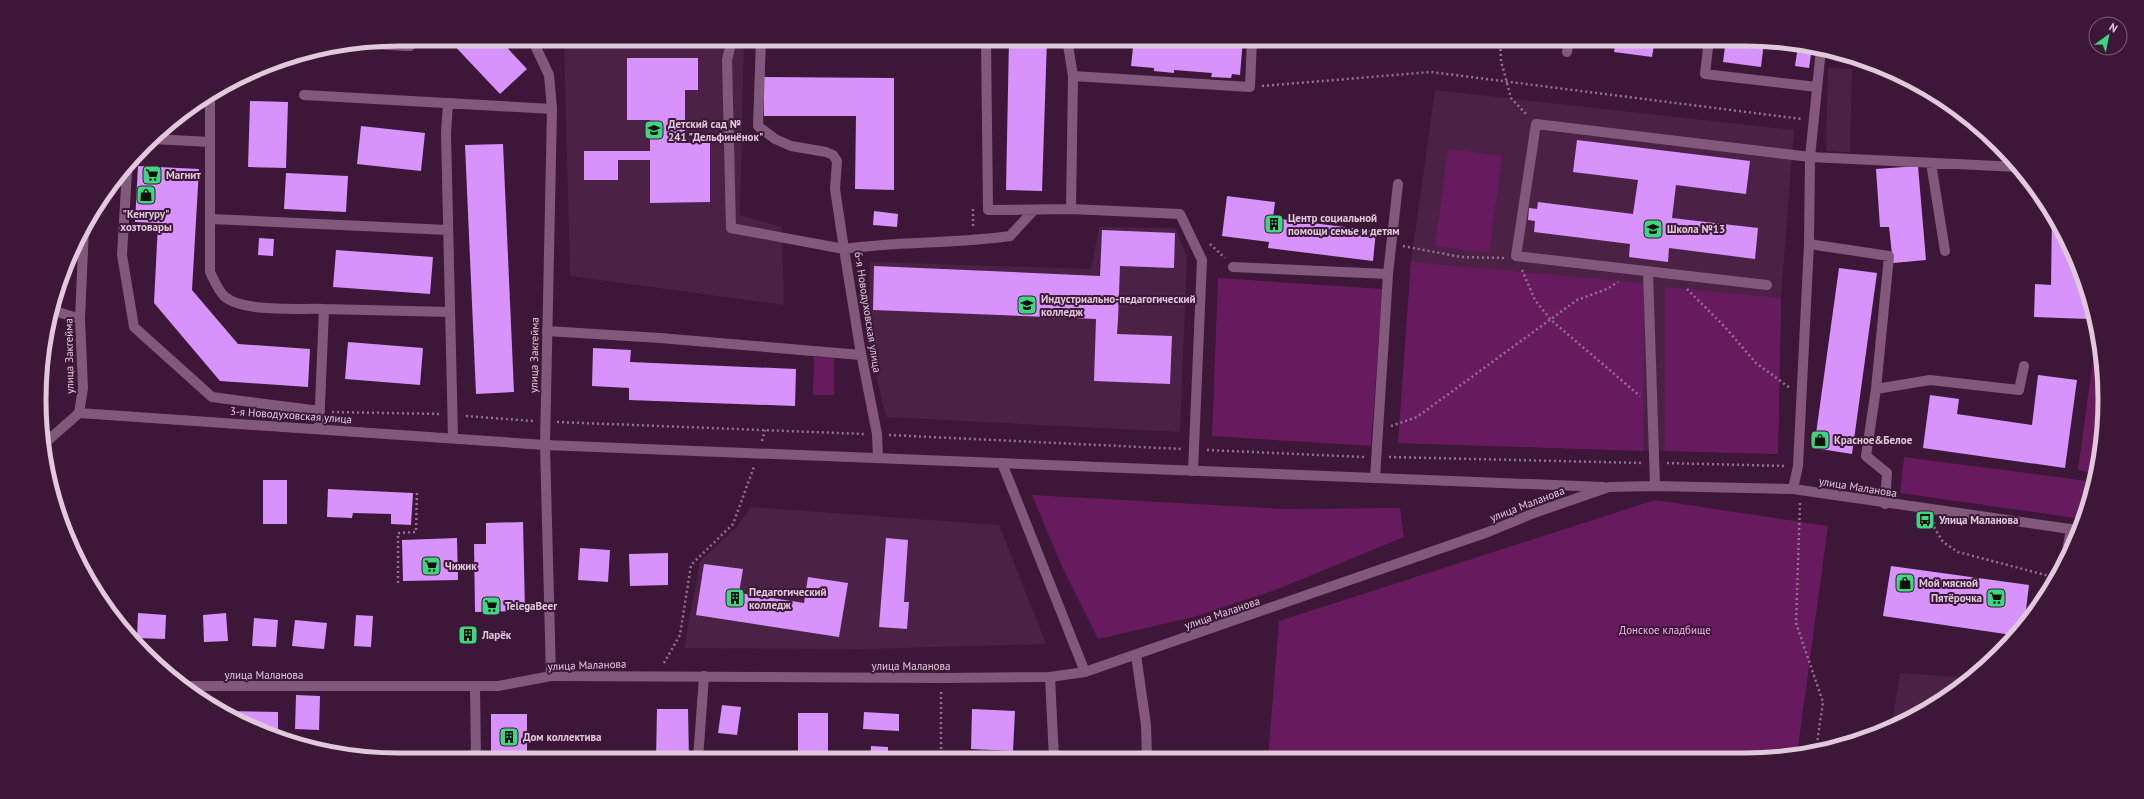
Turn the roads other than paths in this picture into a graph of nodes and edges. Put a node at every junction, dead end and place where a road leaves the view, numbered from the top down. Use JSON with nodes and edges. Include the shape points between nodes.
{"nodes":[{"id":1,"x":535,"y":46,"type":"edge"},
{"id":2,"x":730,"y":46,"type":"edge"},
{"id":3,"x":761,"y":46,"type":"edge"},
{"id":4,"x":986,"y":46,"type":"edge"},
{"id":5,"x":1069,"y":46,"type":"edge"},
{"id":6,"x":1252,"y":46,"type":"edge"},
{"id":7,"x":1568,"y":46,"type":"edge"},
{"id":8,"x":1708,"y":46,"type":"edge"},
{"id":9,"x":1567,"y":52,"type":"dead end"},
{"id":10,"x":1821,"y":55,"type":"edge"},
{"id":11,"x":1073,"y":76,"type":"junction"},
{"id":12,"x":1818,"y":87,"type":"junction"},
{"id":13,"x":304,"y":95,"type":"dead end"},
{"id":14,"x":210,"y":101,"type":"edge"},
{"id":15,"x":448,"y":103,"type":"junction"},
{"id":16,"x":552,"y":108,"type":"junction"},
{"id":17,"x":161,"y":139,"type":"edge"},
{"id":18,"x":210,"y":142,"type":"junction"},
{"id":19,"x":1810,"y":157,"type":"junction"},
{"id":20,"x":1931,"y":163,"type":"junction"},
{"id":21,"x":2010,"y":167,"type":"edge"},
{"id":22,"x":127,"y":175,"type":"edge"},
{"id":23,"x":1398,"y":184,"type":"dead end"},
{"id":24,"x":1071,"y":209,"type":"junction"},
{"id":25,"x":1034,"y":210,"type":"junction"},
{"id":26,"x":211,"y":219,"type":"junction"},
{"id":27,"x":448,"y":230,"type":"junction"},
{"id":28,"x":83,"y":240,"type":"edge"},
{"id":29,"x":1809,"y":244,"type":"junction"},
{"id":30,"x":844,"y":249,"type":"junction"},
{"id":31,"x":1945,"y":251,"type":"dead end"},
{"id":32,"x":1233,"y":267,"type":"dead end"},
{"id":33,"x":1648,"y":271,"type":"junction"},
{"id":34,"x":1388,"y":274,"type":"junction"},
{"id":35,"x":1767,"y":285,"type":"dead end"},
{"id":36,"x":324,"y":309,"type":"junction"},
{"id":37,"x":57,"y":312,"type":"edge"},
{"id":38,"x":450,"y":312,"type":"junction"},
{"id":39,"x":80,"y":320,"type":"junction"},
{"id":40,"x":547,"y":331,"type":"junction"},
{"id":41,"x":861,"y":355,"type":"junction"},
{"id":42,"x":2024,"y":366,"type":"dead end"},
{"id":43,"x":1876,"y":389,"type":"junction"},
{"id":44,"x":320,"y":411,"type":"junction"},
{"id":45,"x":79,"y":413,"type":"junction"},
{"id":46,"x":319,"y":429,"type":"junction"},
{"id":47,"x":453,"y":438,"type":"junction"},
{"id":48,"x":48,"y":439,"type":"edge"},
{"id":49,"x":545,"y":445,"type":"junction"},
{"id":50,"x":878,"y":458,"type":"junction"},
{"id":51,"x":1002,"y":463,"type":"junction"},
{"id":52,"x":1193,"y":471,"type":"junction"},
{"id":53,"x":1375,"y":478,"type":"junction"},
{"id":54,"x":1656,"y":486,"type":"junction"},
{"id":55,"x":1609,"y":487,"type":"junction"},
{"id":56,"x":1797,"y":490,"type":"junction"},
{"id":57,"x":1885,"y":504,"type":"junction"},
{"id":58,"x":2074,"y":529,"type":"edge"},
{"id":59,"x":1136,"y":655,"type":"junction"},
{"id":60,"x":1085,"y":672,"type":"junction"},
{"id":61,"x":551,"y":676,"type":"junction"},
{"id":62,"x":704,"y":676,"type":"junction"},
{"id":63,"x":1050,"y":678,"type":"junction"},
{"id":64,"x":193,"y":686,"type":"edge"},
{"id":65,"x":475,"y":686,"type":"junction"},
{"id":66,"x":476,"y":753,"type":"edge"},
{"id":67,"x":698,"y":753,"type":"edge"},
{"id":68,"x":1054,"y":753,"type":"edge"},
{"id":69,"x":1147,"y":753,"type":"edge"}],
"edges":[{"from":1,"to":16,"type":"street","name":"улица Закгейма","via":[[549,75]]},
{"from":2,"to":30,"type":"street","via":[[727,60],[731,228]]},
{"from":3,"to":30,"type":"street","via":[[758,126],[775,139],[791,146],[833,155],[837,161],[835,189]]},
{"from":4,"to":25,"type":"street","via":[[988,210]]},
{"from":5,"to":11,"type":"street"},
{"from":6,"to":11,"type":"street","via":[[1250,87]]},
{"from":7,"to":9,"type":"street"},
{"from":8,"to":12,"type":"street","via":[[1704,74]]},
{"from":10,"to":12,"type":"street"},
{"from":11,"to":24,"type":"street"},
{"from":12,"to":19,"type":"street"},
{"from":13,"to":15,"type":"street"},
{"from":14,"to":18,"type":"street"},
{"from":15,"to":16,"type":"street"},
{"from":15,"to":27,"type":"street"},
{"from":16,"to":40,"type":"street","name":"улица Закгейма"},
{"from":17,"to":18,"type":"street"},
{"from":18,"to":26,"type":"street"},
{"from":19,"to":20,"type":"street"},
{"from":19,"to":29,"type":"street"},
{"from":19,"to":33,"type":"street","via":[[1536,124],[1516,256]]},
{"from":20,"to":21,"type":"street"},
{"from":20,"to":31,"type":"street"},
{"from":22,"to":44,"type":"street","via":[[122,255],[134,327],[212,396]]},
{"from":23,"to":34,"type":"street"},
{"from":24,"to":25,"type":"street"},
{"from":24,"to":52,"type":"street","via":[[1180,214],[1202,260]]},
{"from":25,"to":30,"type":"street","name":"6-я Новодуховская улица","via":[[1010,236],[973,241]]},
{"from":26,"to":27,"type":"street"},
{"from":26,"to":36,"type":"street","via":[[210,272],[224,296],[239,304],[255,307]]},
{"from":27,"to":38,"type":"street"},
{"from":28,"to":39,"type":"street","name":"улица Закгейма"},
{"from":29,"to":43,"type":"street","via":[[1889,256]]},
{"from":29,"to":56,"type":"street"},
{"from":30,"to":41,"type":"street","name":"6-я Новодуховская улица"},
{"from":32,"to":34,"type":"street"},
{"from":33,"to":35,"type":"street"},
{"from":33,"to":54,"type":"street"},
{"from":34,"to":53,"type":"street"},
{"from":36,"to":38,"type":"street"},
{"from":36,"to":44,"type":"street"},
{"from":37,"to":39,"type":"street"},
{"from":38,"to":47,"type":"street"},
{"from":39,"to":45,"type":"street","name":"улица Закгейма","via":[[83,388]]},
{"from":40,"to":41,"type":"street"},
{"from":40,"to":49,"type":"street","name":"улица Закгейма"},
{"from":41,"to":50,"type":"street","name":"6-я Новодуховская улица","via":[[877,434]]},
{"from":42,"to":43,"type":"street","via":[[2020,390],[1930,380]]},
{"from":43,"to":57,"type":"street","via":[[1866,456],[1887,473]]},
{"from":44,"to":46,"type":"street"},
{"from":45,"to":46,"type":"street","name":"3-я Новодуховская улица"},
{"from":45,"to":48,"type":"street"},
{"from":46,"to":47,"type":"street","name":"3-я Новодуховская улица"},
{"from":47,"to":49,"type":"street","name":"3-я Новодуховская улица"},
{"from":49,"to":50,"type":"street","name":"улица Маланова"},
{"from":49,"to":61,"type":"street","name":"улица Закгейма"},
{"from":50,"to":51,"type":"street","name":"улица Маланова"},
{"from":51,"to":52,"type":"street","name":"улица Маланова"},
{"from":51,"to":60,"type":"street"},
{"from":52,"to":53,"type":"street","name":"улица Маланова"},
{"from":53,"to":55,"type":"street","name":"улица Маланова"},
{"from":54,"to":55,"type":"street","name":"улица Маланова"},
{"from":54,"to":56,"type":"street","name":"улица Маланова"},
{"from":55,"to":59,"type":"street","name":"улица Маланова","via":[[1473,538]]},
{"from":56,"to":57,"type":"street","name":"улица Маланова"},
{"from":57,"to":58,"type":"street","name":"улица Маланова"},
{"from":59,"to":60,"type":"street","name":"улица Маланова"},
{"from":59,"to":69,"type":"street","via":[[1146,725]]},
{"from":60,"to":63,"type":"street","name":"улица Маланова"},
{"from":61,"to":62,"type":"street","name":"улица Маланова"},
{"from":61,"to":65,"type":"street","name":"улица Маланова","via":[[498,686]]},
{"from":62,"to":63,"type":"street","name":"улица Маланова"},
{"from":62,"to":67,"type":"street"},
{"from":63,"to":68,"type":"street"},
{"from":64,"to":65,"type":"street","name":"улица Маланова"},
{"from":65,"to":66,"type":"street"}]}
